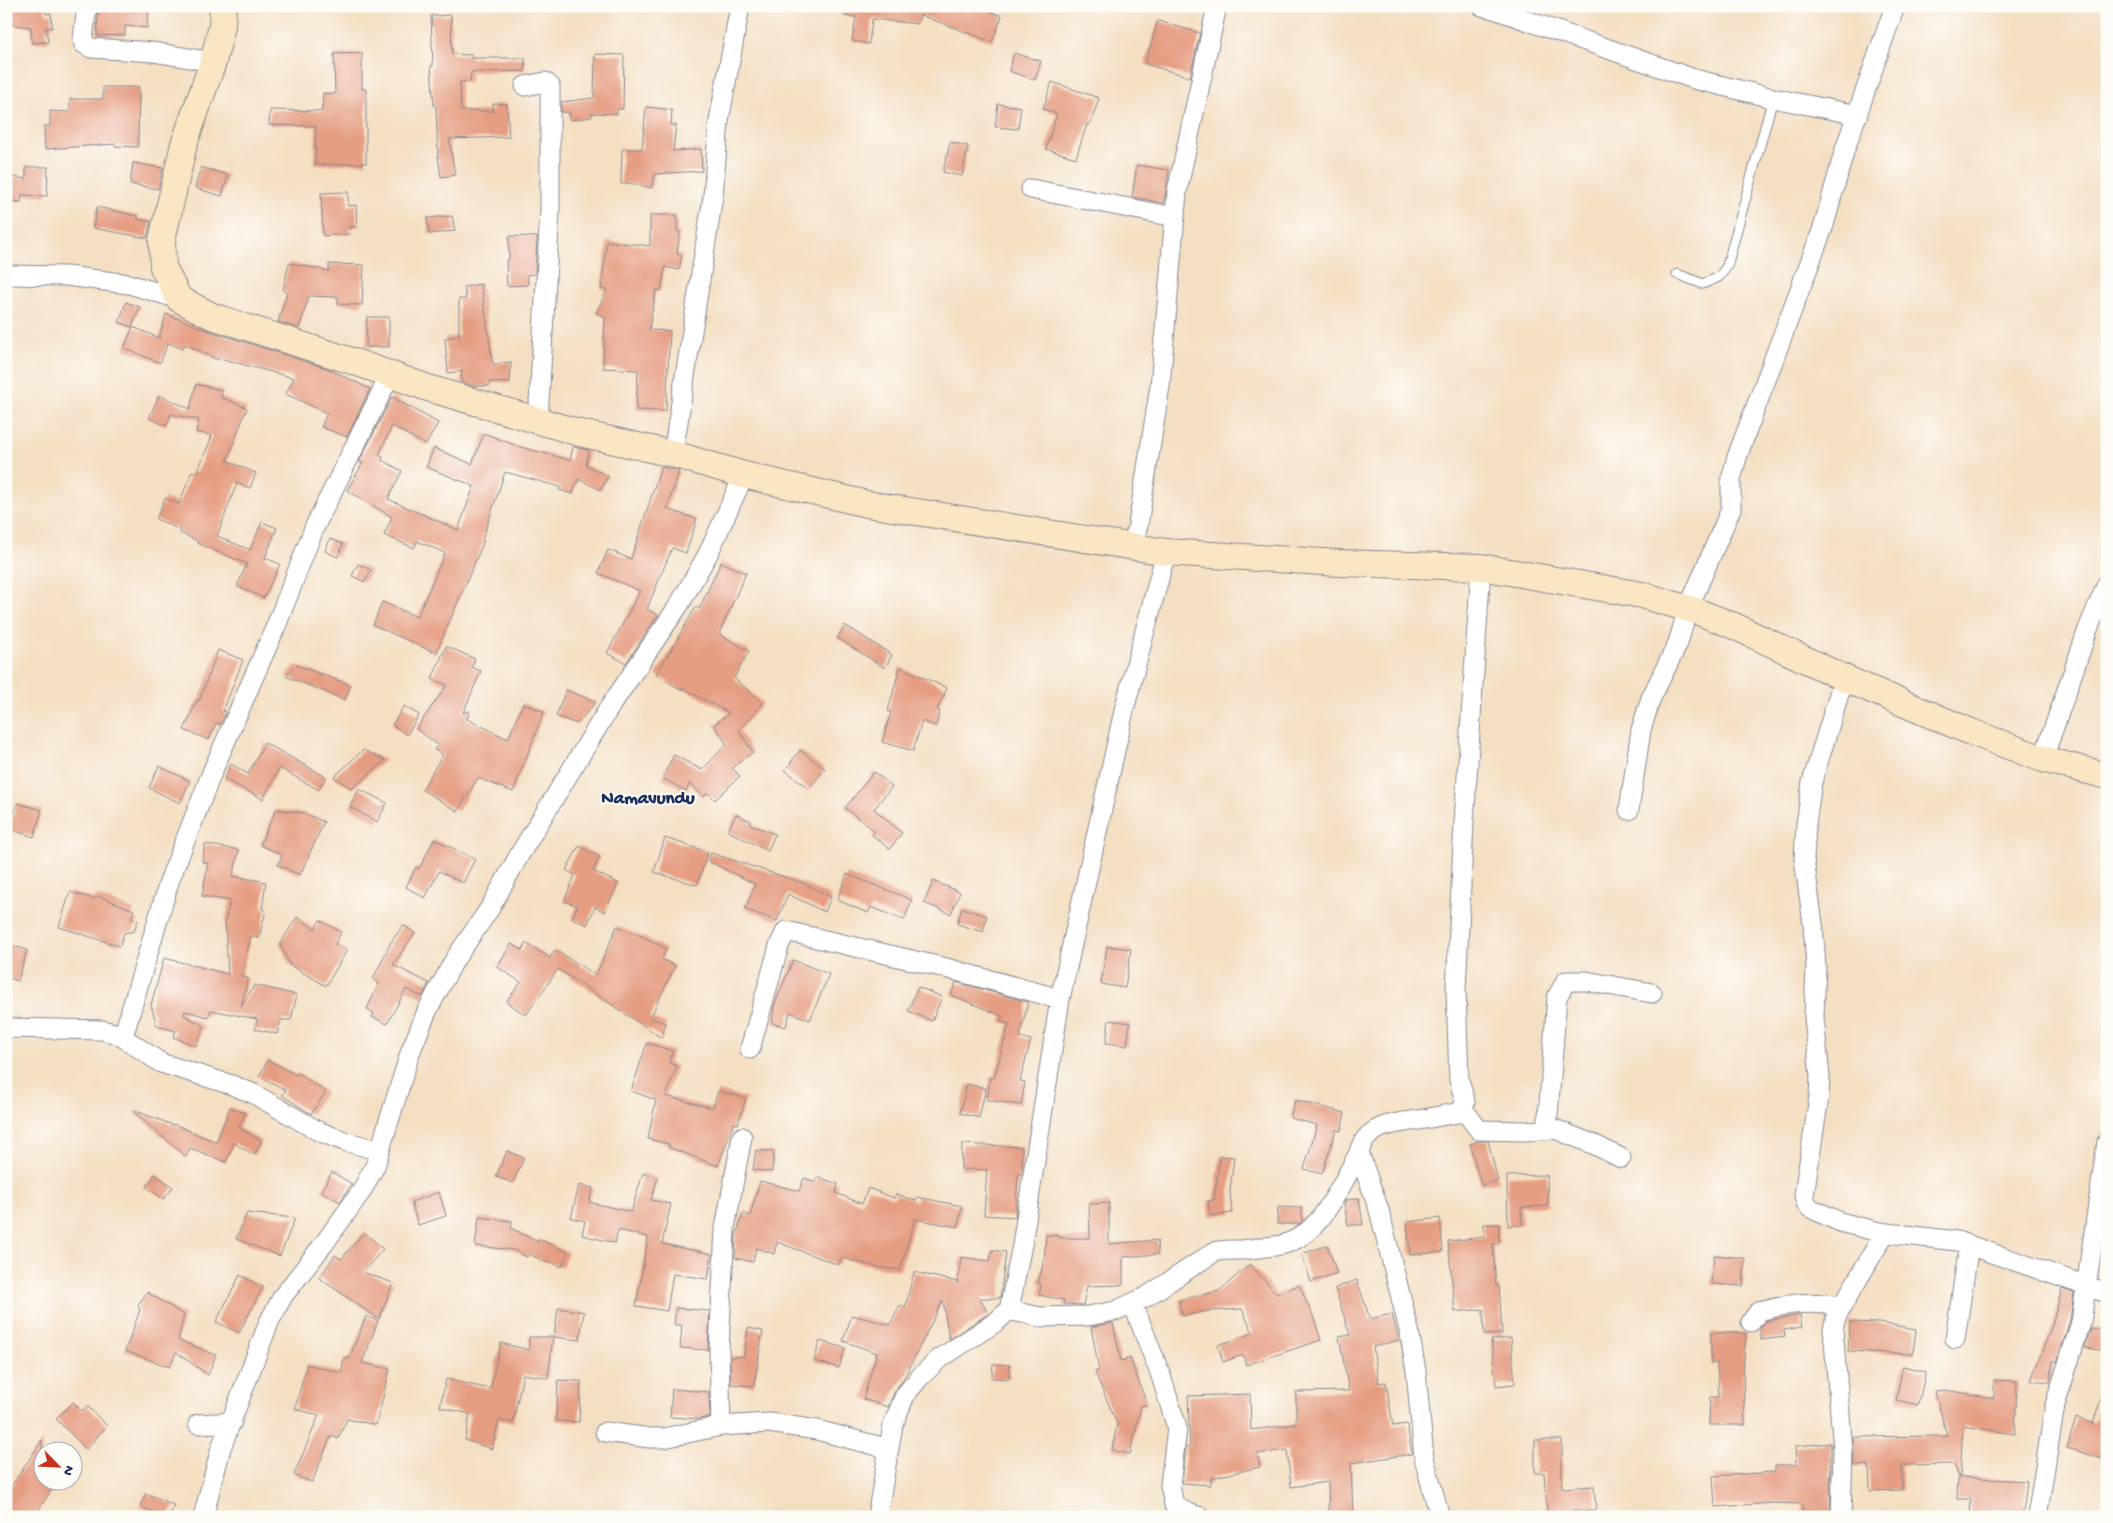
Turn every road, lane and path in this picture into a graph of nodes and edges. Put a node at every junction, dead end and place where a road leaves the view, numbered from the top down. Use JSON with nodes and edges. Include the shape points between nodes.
{"nodes":[{"id":1,"x":86,"y":6,"type":"edge"},
{"id":2,"x":222,"y":6,"type":"edge"},
{"id":3,"x":740,"y":6,"type":"edge"},
{"id":4,"x":1217,"y":6,"type":"edge"},
{"id":5,"x":1895,"y":6,"type":"edge"},
{"id":6,"x":1490,"y":7,"type":"edge"},
{"id":7,"x":214,"y":62,"type":"junction"},
{"id":8,"x":524,"y":86,"type":"dead end"},
{"id":9,"x":1773,"y":98,"type":"junction"},
{"id":10,"x":1858,"y":115,"type":"junction"},
{"id":11,"x":1031,"y":189,"type":"dead end"},
{"id":12,"x":1175,"y":217,"type":"junction"},
{"id":13,"x":1677,"y":274,"type":"dead end"},
{"id":14,"x":6,"y":275,"type":"edge"},
{"id":15,"x":179,"y":299,"type":"junction"},
{"id":16,"x":390,"y":374,"type":"junction"},
{"id":17,"x":538,"y":420,"type":"junction"},
{"id":18,"x":673,"y":454,"type":"junction"},
{"id":19,"x":744,"y":475,"type":"junction"},
{"id":20,"x":1132,"y":547,"type":"junction"},
{"id":21,"x":1166,"y":552,"type":"junction"},
{"id":22,"x":1481,"y":567,"type":"junction"},
{"id":23,"x":2107,"y":584,"type":"edge"},
{"id":24,"x":1688,"y":609,"type":"junction"},
{"id":25,"x":1844,"y":678,"type":"junction"},
{"id":26,"x":2044,"y":759,"type":"junction"},
{"id":27,"x":2107,"y":776,"type":"edge"},
{"id":28,"x":1629,"y":810,"type":"dead end"},
{"id":29,"x":1652,"y":993,"type":"dead end"},
{"id":30,"x":1060,"y":999,"type":"junction"},
{"id":31,"x":6,"y":1028,"type":"edge"},
{"id":32,"x":123,"y":1037,"type":"junction"},
{"id":33,"x":750,"y":1049,"type":"dead end"},
{"id":34,"x":1463,"y":1109,"type":"junction"},
{"id":35,"x":1547,"y":1130,"type":"junction"},
{"id":36,"x":742,"y":1137,"type":"dead end"},
{"id":37,"x":2107,"y":1142,"type":"edge"},
{"id":38,"x":380,"y":1151,"type":"junction"},
{"id":39,"x":1359,"y":1153,"type":"junction"},
{"id":40,"x":1621,"y":1158,"type":"dead end"},
{"id":41,"x":1885,"y":1233,"type":"junction"},
{"id":42,"x":1969,"y":1245,"type":"junction"},
{"id":43,"x":2086,"y":1287,"type":"junction"},
{"id":44,"x":2107,"y":1293,"type":"edge"},
{"id":45,"x":1133,"y":1304,"type":"junction"},
{"id":46,"x":1842,"y":1306,"type":"junction"},
{"id":47,"x":1009,"y":1310,"type":"junction"},
{"id":48,"x":1751,"y":1322,"type":"dead end"},
{"id":49,"x":1955,"y":1339,"type":"dead end"},
{"id":50,"x":232,"y":1422,"type":"junction"},
{"id":51,"x":198,"y":1424,"type":"dead end"},
{"id":52,"x":721,"y":1426,"type":"junction"},
{"id":53,"x":605,"y":1432,"type":"dead end"},
{"id":54,"x":889,"y":1449,"type":"junction"},
{"id":55,"x":203,"y":1517,"type":"edge"},
{"id":56,"x":877,"y":1517,"type":"edge"},
{"id":57,"x":1201,"y":1517,"type":"edge"},
{"id":58,"x":1440,"y":1517,"type":"edge"},
{"id":59,"x":1841,"y":1517,"type":"edge"},
{"id":60,"x":2037,"y":1517,"type":"edge"}],
"edges":[{"from":1,"to":7,"type":"street","via":[[83,40],[91,48],[153,52]]},
{"from":2,"to":7,"type":"street","via":[[222,26]]},
{"from":3,"to":18,"type":"street","via":[[718,121],[712,196]]},
{"from":4,"to":12,"type":"street","via":[[1177,192]]},
{"from":5,"to":10,"type":"street"},
{"from":6,"to":9,"type":"street","via":[[1694,79]]},
{"from":7,"to":15,"type":"street","via":[[184,144],[162,240],[163,266]]},
{"from":8,"to":17,"type":"street","via":[[545,82],[550,86],[550,211]]},
{"from":9,"to":10,"type":"street"},
{"from":9,"to":13,"type":"lane","via":[[1727,266],[1719,276],[1703,284]]},
{"from":10,"to":24,"type":"street","via":[[1824,225],[1736,457],[1731,480],[1731,509]]},
{"from":11,"to":12,"type":"street"},
{"from":12,"to":20,"type":"street","via":[[1160,386]]},
{"from":14,"to":15,"type":"street","via":[[66,276],[129,284]]},
{"from":15,"to":16,"type":"street","via":[[212,316]]},
{"from":16,"to":17,"type":"street"},
{"from":16,"to":32,"type":"street","via":[[315,526],[276,626],[213,770],[170,879]]},
{"from":17,"to":18,"type":"street","via":[[580,434]]},
{"from":18,"to":19,"type":"street"},
{"from":19,"to":20,"type":"street","via":[[867,504]]},
{"from":19,"to":38,"type":"street","via":[[708,554],[679,605],[611,705],[490,908],[454,959],[410,1053]]},
{"from":20,"to":21,"type":"street"},
{"from":21,"to":22,"type":"street","via":[[1338,564]]},
{"from":21,"to":30,"type":"street","via":[[1124,706]]},
{"from":22,"to":24,"type":"street","via":[[1642,595]]},
{"from":22,"to":34,"type":"street","via":[[1456,990]]},
{"from":23,"to":26,"type":"street","via":[[2088,629]]},
{"from":24,"to":25,"type":"street","via":[[1732,625]]},
{"from":24,"to":28,"type":"street","via":[[1678,643],[1651,698],[1641,730]]},
{"from":25,"to":26,"type":"street"},
{"from":25,"to":41,"type":"street","via":[[1812,782],[1806,824],[1804,859],[1813,924],[1816,967],[1814,1017],[1820,1077],[1804,1195],[1810,1208],[1840,1222]]},
{"from":26,"to":27,"type":"street"},
{"from":29,"to":35,"type":"street","via":[[1586,980],[1566,981],[1557,997]]},
{"from":30,"to":33,"type":"street","via":[[786,930]]},
{"from":30,"to":47,"type":"street"},
{"from":31,"to":32,"type":"street","via":[[102,1030]]},
{"from":32,"to":38,"type":"street","via":[[160,1063],[232,1085],[318,1131]]},
{"from":34,"to":35,"type":"street","via":[[1479,1130]]},
{"from":34,"to":39,"type":"street","via":[[1457,1113],[1385,1124],[1371,1133]]},
{"from":35,"to":40,"type":"street","via":[[1570,1134]]},
{"from":36,"to":52,"type":"street","via":[[725,1228],[719,1349]]},
{"from":37,"to":43,"type":"street"},
{"from":38,"to":50,"type":"street","via":[[361,1192],[283,1296],[269,1322]]},
{"from":39,"to":45,"type":"street","via":[[1324,1214],[1292,1243],[1214,1252]]},
{"from":39,"to":58,"type":"street","via":[[1379,1210],[1409,1330],[1424,1458]]},
{"from":41,"to":42,"type":"street","via":[[1957,1240]]},
{"from":41,"to":46,"type":"street"},
{"from":42,"to":43,"type":"street"},
{"from":42,"to":49,"type":"street"},
{"from":43,"to":44,"type":"street"},
{"from":43,"to":60,"type":"street","via":[[2081,1322],[2055,1405]]},
{"from":45,"to":47,"type":"street","via":[[1088,1316],[1040,1317]]},
{"from":45,"to":57,"type":"street","via":[[1177,1428],[1170,1485],[1174,1504]]},
{"from":46,"to":48,"type":"street","via":[[1822,1302],[1789,1303],[1759,1311]]},
{"from":46,"to":59,"type":"street","via":[[1833,1329],[1843,1450]]},
{"from":47,"to":54,"type":"street","via":[[939,1359],[920,1377],[905,1395],[893,1425]]},
{"from":50,"to":51,"type":"street"},
{"from":50,"to":55,"type":"street","via":[[221,1448]]},
{"from":52,"to":53,"type":"street","via":[[657,1438]]},
{"from":52,"to":54,"type":"street","via":[[769,1423],[817,1430]]},
{"from":54,"to":56,"type":"street"}]}
